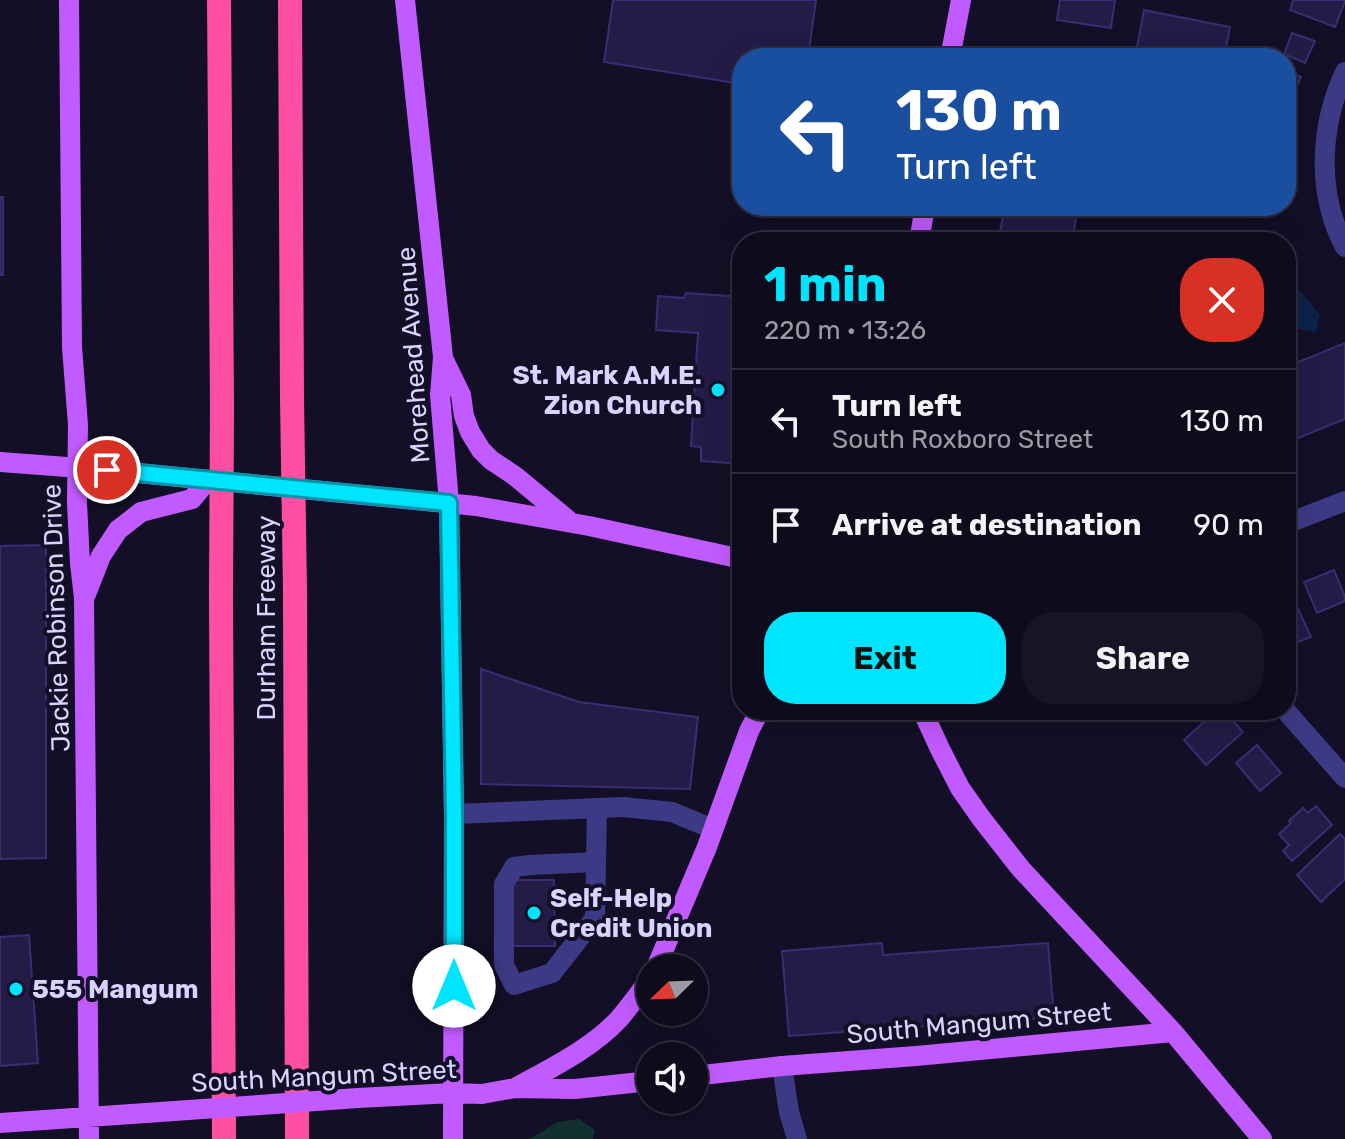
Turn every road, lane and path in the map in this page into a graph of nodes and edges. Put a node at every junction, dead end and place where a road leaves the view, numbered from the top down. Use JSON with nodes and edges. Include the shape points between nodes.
{"nodes":[{"id":1,"x":69,"y":0,"type":"edge"},
{"id":2,"x":219,"y":0,"type":"edge"},
{"id":3,"x":290,"y":0,"type":"edge"},
{"id":4,"x":405,"y":0,"type":"edge"},
{"id":5,"x":961,"y":0,"type":"edge"},
{"id":6,"x":952,"y":48,"type":"edge"},
{"id":7,"x":1345,"y":72,"type":"edge"},
{"id":8,"x":1345,"y":247,"type":"edge"},
{"id":9,"x":443,"y":357,"type":"junction"},
{"id":10,"x":0,"y":462,"type":"edge"},
{"id":11,"x":77,"y":467,"type":"junction"},
{"id":12,"x":207,"y":481,"type":"junction"},
{"id":13,"x":1345,"y":501,"type":"edge"},
{"id":14,"x":449,"y":503,"type":"junction"},
{"id":15,"x":1296,"y":520,"type":"edge"},
{"id":16,"x":571,"y":522,"type":"junction"},
{"id":17,"x":732,"y":557,"type":"edge"},
{"id":18,"x":84,"y":598,"type":"junction"},
{"id":19,"x":755,"y":720,"type":"edge"},
{"id":20,"x":927,"y":720,"type":"edge"},
{"id":21,"x":1294,"y":720,"type":"edge"},
{"id":22,"x":1345,"y":778,"type":"edge"},
{"id":23,"x":597,"y":808,"type":"junction"},
{"id":24,"x":454,"y":814,"type":"junction"},
{"id":25,"x":713,"y":829,"type":"junction"},
{"id":26,"x":596,"y":862,"type":"junction"},
{"id":27,"x":662,"y":954,"type":"edge"},
{"id":28,"x":636,"y":997,"type":"edge"},
{"id":29,"x":1173,"y":1032,"type":"junction"},
{"id":30,"x":782,"y":1066,"type":"junction"},
{"id":31,"x":708,"y":1074,"type":"edge"},
{"id":32,"x":636,"y":1082,"type":"edge"},
{"id":33,"x":515,"y":1088,"type":"junction"},
{"id":34,"x":452,"y":1093,"type":"junction"},
{"id":35,"x":89,"y":1117,"type":"junction"},
{"id":36,"x":0,"y":1123,"type":"edge"},
{"id":37,"x":89,"y":1139,"type":"edge"},
{"id":38,"x":224,"y":1139,"type":"edge"},
{"id":39,"x":297,"y":1139,"type":"edge"},
{"id":40,"x":453,"y":1139,"type":"edge"},
{"id":41,"x":797,"y":1139,"type":"edge"},
{"id":42,"x":1262,"y":1139,"type":"edge"}],
"edges":[{"from":1,"to":11,"type":"main road","name":"Jackie Robinson Drive"},
{"from":2,"to":38,"type":"highway","name":"Durham Freeway","bridge":true},
{"from":3,"to":39,"type":"highway","name":"Durham Freeway","bridge":true},
{"from":4,"to":9,"type":"main road","name":"Morehead Avenue"},
{"from":5,"to":6,"type":"main road"},
{"from":7,"to":8,"type":"street","via":[[1330,114],[1325,166]]},
{"from":9,"to":14,"type":"main road","name":"Morehead Avenue","via":[[440,395]]},
{"from":9,"to":16,"type":"main road","via":[[481,450]]},
{"from":10,"to":11,"type":"main road"},
{"from":11,"to":12,"type":"main road"},
{"from":11,"to":18,"type":"main road","name":"Jackie Robinson Drive"},
{"from":12,"to":14,"type":"main road"},
{"from":12,"to":18,"type":"main road","via":[[192,499],[141,512],[118,530]]},
{"from":13,"to":15,"type":"street"},
{"from":14,"to":16,"type":"main road"},
{"from":14,"to":24,"type":"main road","name":"Morehead Avenue"},
{"from":16,"to":17,"type":"main road"},
{"from":18,"to":35,"type":"main road","name":"Jackie Robinson Drive"},
{"from":19,"to":25,"type":"main road"},
{"from":20,"to":29,"type":"main road","via":[[960,788],[1021,869]]},
{"from":21,"to":22,"type":"street"},
{"from":23,"to":24,"type":"street"},
{"from":23,"to":25,"type":"street","via":[[672,812]]},
{"from":23,"to":26,"type":"street"},
{"from":24,"to":34,"type":"main road","name":"Morehead Avenue"},
{"from":25,"to":27,"type":"main road"},
{"from":26,"to":26,"type":"street","via":[[595,918],[552,973],[514,985],[504,965],[504,884],[514,867]]},
{"from":28,"to":33,"type":"main road","via":[[595,1040]]},
{"from":29,"to":30,"type":"main road","name":"South Mangum Street"},
{"from":29,"to":42,"type":"main road"},
{"from":30,"to":31,"type":"main road","name":"South Mangum Street"},
{"from":30,"to":41,"type":"street"},
{"from":32,"to":33,"type":"main road","name":"South Mangum Street"},
{"from":33,"to":34,"type":"main road","name":"South Mangum Street"},
{"from":34,"to":35,"type":"main road","name":"South Mangum Street","bridge":true},
{"from":34,"to":40,"type":"main road","name":"Morehead Avenue"},
{"from":35,"to":36,"type":"main road","name":"South Mangum Street"},
{"from":35,"to":37,"type":"main road","name":"Jackie Robinson Drive"}]}
